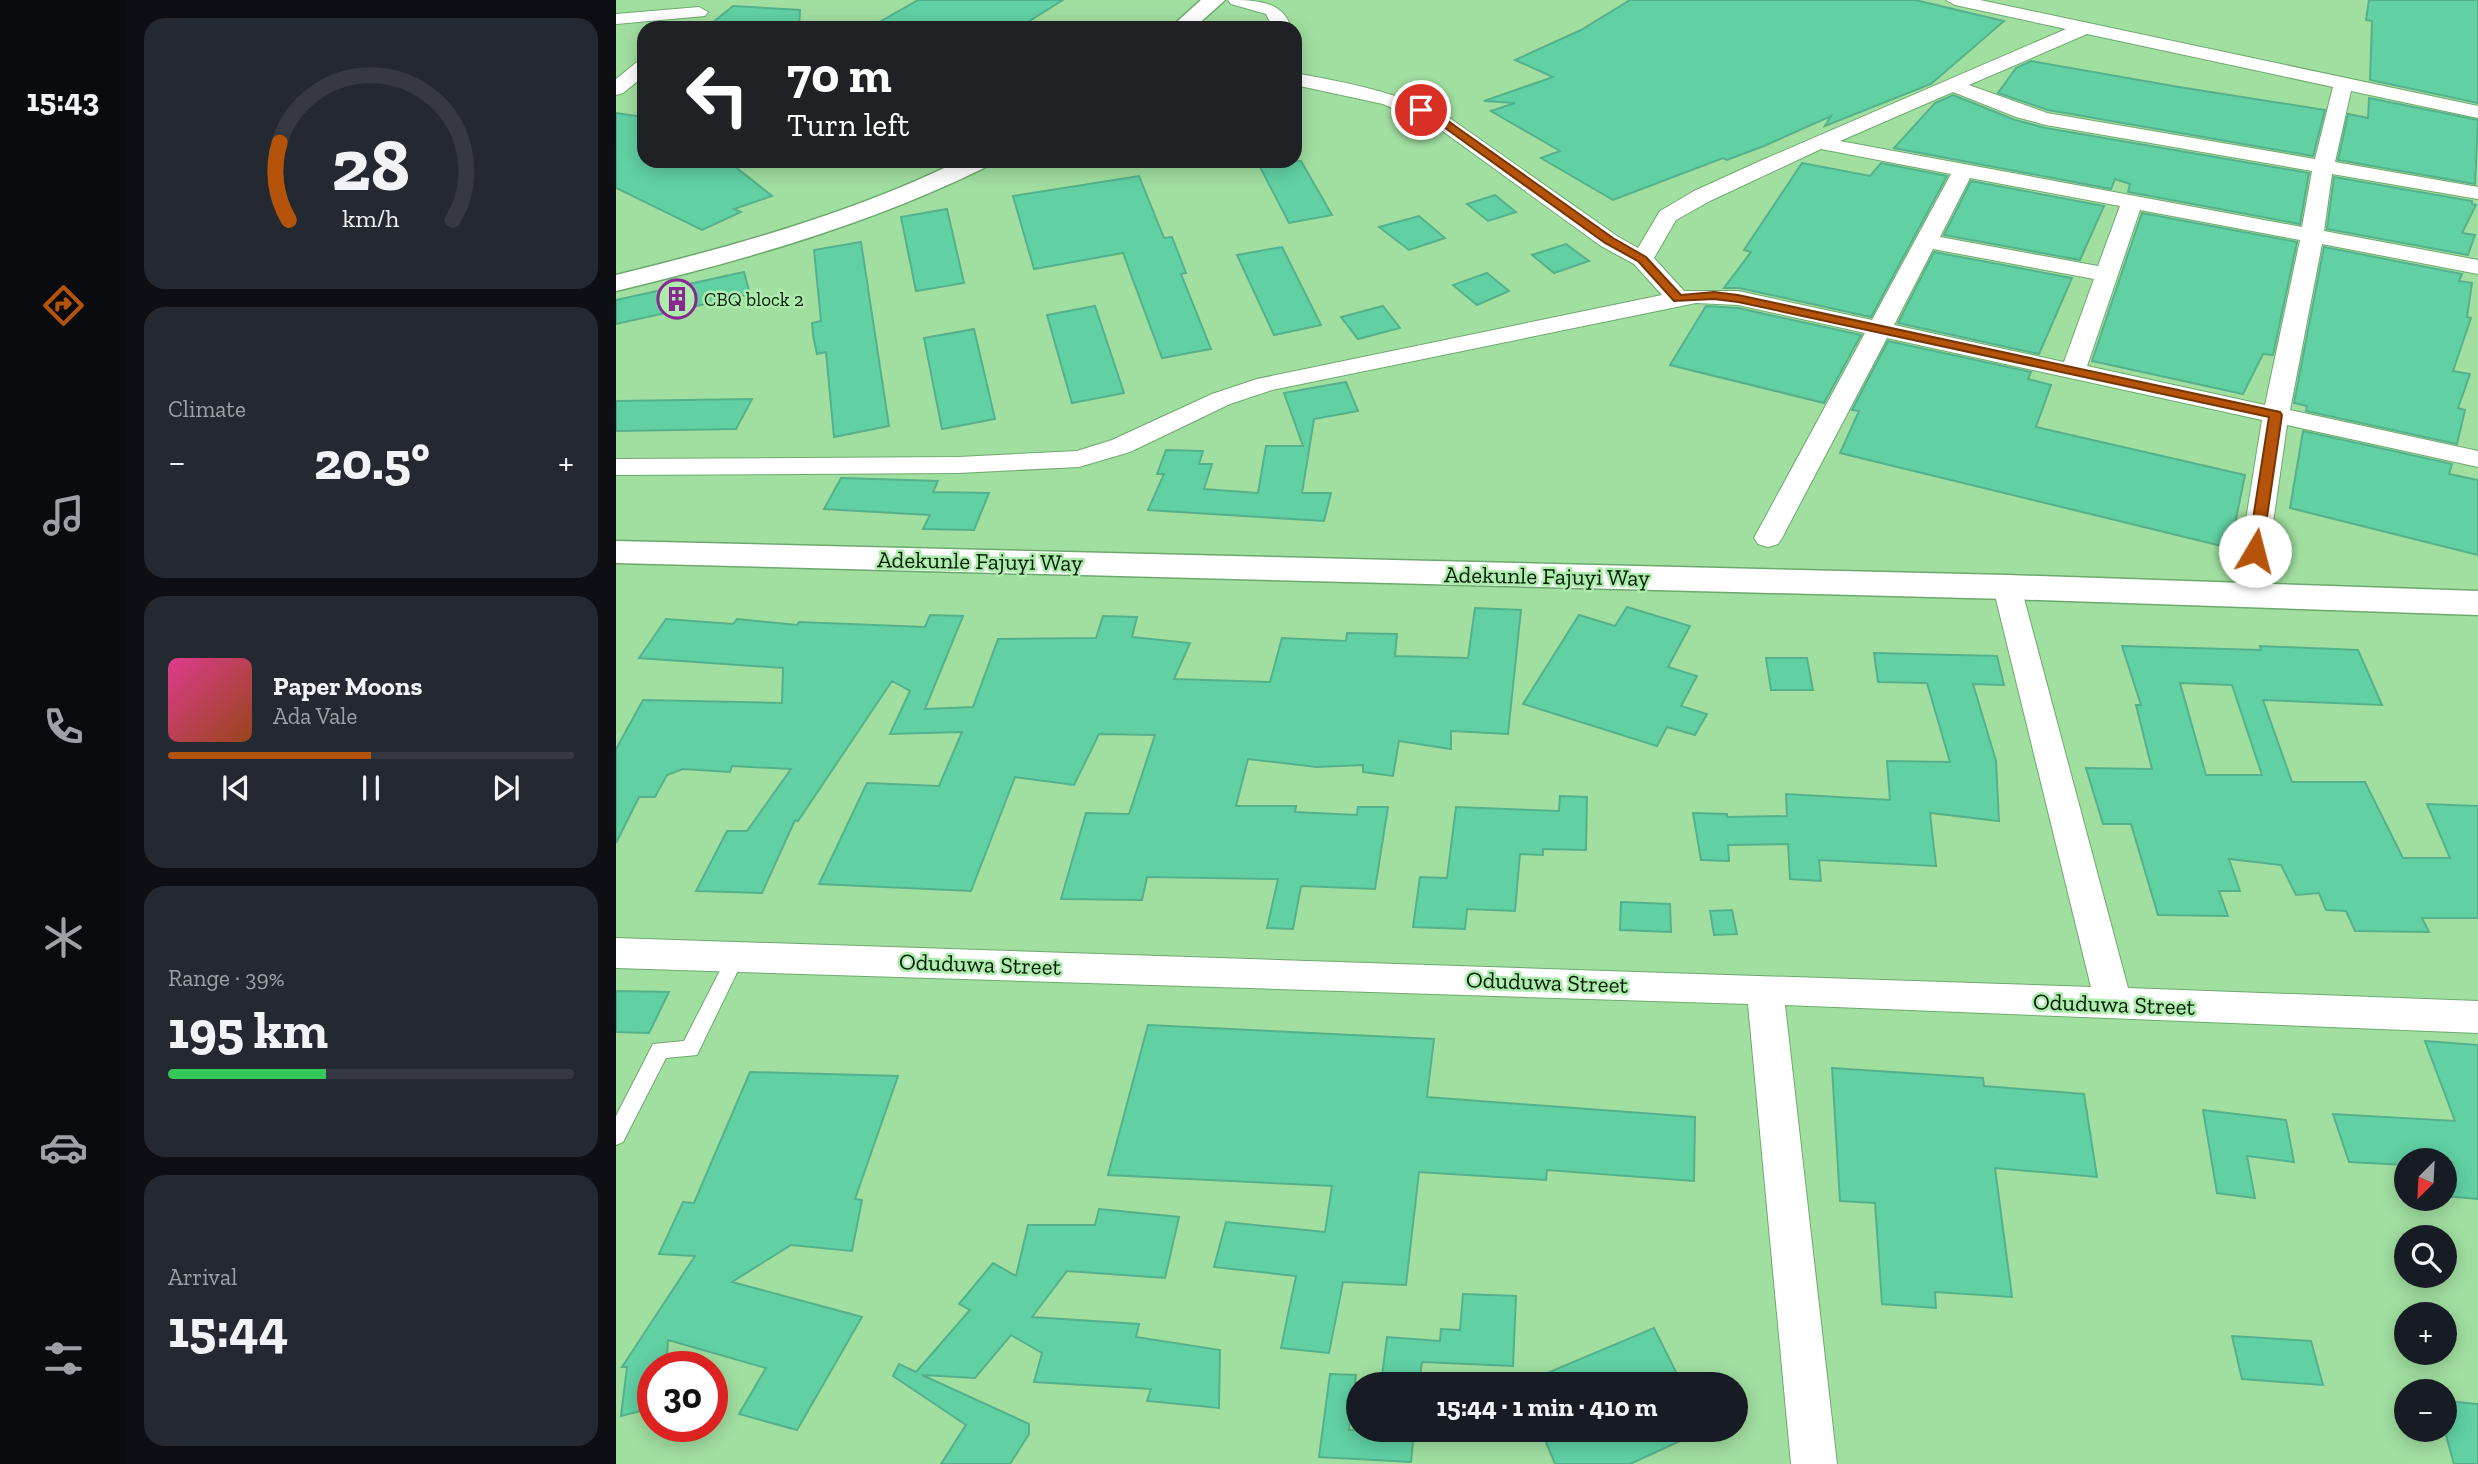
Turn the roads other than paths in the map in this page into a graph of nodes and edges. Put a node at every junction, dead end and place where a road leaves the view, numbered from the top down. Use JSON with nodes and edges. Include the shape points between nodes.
{"nodes":[{"id":1,"x":1214,"y":0,"type":"edge"},
{"id":2,"x":1237,"y":0,"type":"edge"},
{"id":3,"x":1955,"y":0,"type":"edge"},
{"id":4,"x":616,"y":19,"type":"edge"},
{"id":5,"x":691,"y":21,"type":"edge"},
{"id":6,"x":1189,"y":21,"type":"edge"},
{"id":7,"x":1281,"y":21,"type":"edge"},
{"id":8,"x":2085,"y":28,"type":"junction"},
{"id":9,"x":637,"y":72,"type":"edge"},
{"id":10,"x":1302,"y":80,"type":"edge"},
{"id":11,"x":2343,"y":83,"type":"junction"},
{"id":12,"x":1952,"y":85,"type":"junction"},
{"id":13,"x":616,"y":89,"type":"edge"},
{"id":14,"x":2478,"y":112,"type":"edge"},
{"id":15,"x":1820,"y":143,"type":"junction"},
{"id":16,"x":2323,"y":167,"type":"junction"},
{"id":17,"x":964,"y":168,"type":"edge"},
{"id":18,"x":1964,"y":170,"type":"junction"},
{"id":19,"x":2478,"y":192,"type":"edge"},
{"id":20,"x":2132,"y":202,"type":"junction"},
{"id":21,"x":2312,"y":236,"type":"junction"},
{"id":22,"x":1927,"y":241,"type":"junction"},
{"id":23,"x":1642,"y":259,"type":"junction"},
{"id":24,"x":2478,"y":267,"type":"edge"},
{"id":25,"x":2107,"y":275,"type":"junction"},
{"id":26,"x":616,"y":283,"type":"edge"},
{"id":27,"x":1678,"y":298,"type":"junction"},
{"id":28,"x":1879,"y":329,"type":"junction"},
{"id":29,"x":2073,"y":371,"type":"junction"},
{"id":30,"x":2276,"y":415,"type":"junction"},
{"id":31,"x":2478,"y":459,"type":"edge"},
{"id":32,"x":616,"y":467,"type":"edge"},
{"id":33,"x":1768,"y":538,"type":"dead end"},
{"id":34,"x":2255,"y":551,"type":"dead end"},
{"id":35,"x":616,"y":552,"type":"edge"},
{"id":36,"x":2007,"y":587,"type":"junction"},
{"id":37,"x":2478,"y":603,"type":"edge"},
{"id":38,"x":616,"y":953,"type":"edge"},
{"id":39,"x":736,"y":956,"type":"junction"},
{"id":40,"x":1765,"y":989,"type":"junction"},
{"id":41,"x":2114,"y":1004,"type":"junction"},
{"id":42,"x":2478,"y":1017,"type":"edge"},
{"id":43,"x":616,"y":1136,"type":"edge"},
{"id":44,"x":1814,"y":1464,"type":"edge"}],
"edges":[{"from":1,"to":6,"type":"street"},
{"from":2,"to":7,"type":"street","via":[[1275,10]]},
{"from":3,"to":8,"type":"street"},
{"from":4,"to":5,"type":"street","via":[[705,9]]},
{"from":8,"to":11,"type":"street"},
{"from":8,"to":12,"type":"street"},
{"from":9,"to":13,"type":"street"},
{"from":10,"to":23,"type":"street","via":[[1361,90],[1421,110],[1609,241]]},
{"from":11,"to":14,"type":"street"},
{"from":11,"to":16,"type":"street"},
{"from":12,"to":15,"type":"street"},
{"from":12,"to":16,"type":"street","via":[[2023,113]]},
{"from":15,"to":18,"type":"street"},
{"from":15,"to":23,"type":"street","via":[[1766,164],[1668,216]]},
{"from":16,"to":19,"type":"street"},
{"from":16,"to":21,"type":"street"},
{"from":17,"to":26,"type":"street","via":[[816,228]]},
{"from":18,"to":20,"type":"street"},
{"from":18,"to":22,"type":"street"},
{"from":20,"to":21,"type":"street"},
{"from":20,"to":25,"type":"street"},
{"from":21,"to":24,"type":"street"},
{"from":21,"to":30,"type":"street"},
{"from":22,"to":25,"type":"street"},
{"from":22,"to":28,"type":"street"},
{"from":23,"to":27,"type":"street"},
{"from":25,"to":29,"type":"street"},
{"from":27,"to":28,"type":"street","via":[[1738,298]]},
{"from":27,"to":32,"type":"street","via":[[1266,384],[1121,446],[1079,458],[958,465]]},
{"from":28,"to":29,"type":"street"},
{"from":28,"to":33,"type":"street"},
{"from":29,"to":30,"type":"street"},
{"from":30,"to":31,"type":"street"},
{"from":30,"to":34,"type":"street"},
{"from":35,"to":36,"type":"street","name":"Adekunle Fajuyi Way"},
{"from":36,"to":37,"type":"street","name":"Adekunle Fajuyi Way"},
{"from":36,"to":41,"type":"street"},
{"from":38,"to":39,"type":"street","name":"Oduduwa Street"},
{"from":39,"to":40,"type":"street","name":"Oduduwa Street"},
{"from":39,"to":43,"type":"lane","via":[[690,1049],[660,1050]]},
{"from":40,"to":41,"type":"street","name":"Oduduwa Street"},
{"from":40,"to":44,"type":"street"},
{"from":41,"to":42,"type":"street","name":"Oduduwa Street"}]}
